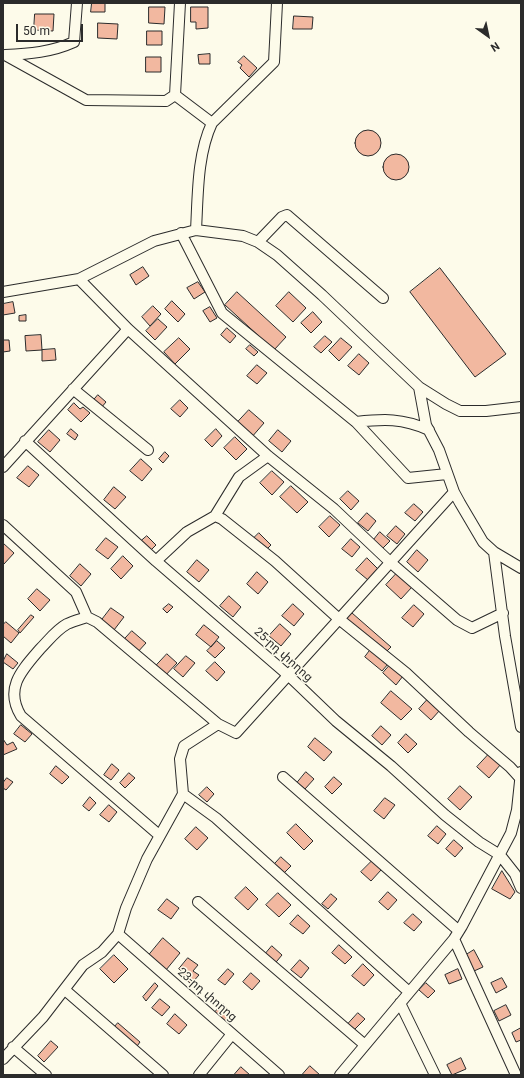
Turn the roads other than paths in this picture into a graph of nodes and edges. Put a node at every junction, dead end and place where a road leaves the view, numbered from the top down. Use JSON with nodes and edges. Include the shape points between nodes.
{"nodes":[{"id":1,"x":77,"y":3,"type":"edge"},
{"id":2,"x":180,"y":3,"type":"edge"},
{"id":3,"x":277,"y":3,"type":"edge"},
{"id":4,"x":4,"y":55,"type":"edge"},
{"id":5,"x":175,"y":96,"type":"junction"},
{"id":6,"x":212,"y":123,"type":"junction"},
{"id":7,"x":196,"y":230,"type":"junction"},
{"id":8,"x":182,"y":233,"type":"junction"},
{"id":9,"x":258,"y":242,"type":"junction"},
{"id":10,"x":79,"y":279,"type":"junction"},
{"id":11,"x":3,"y":292,"type":"edge"},
{"id":12,"x":383,"y":298,"type":"dead end"},
{"id":13,"x":128,"y":329,"type":"junction"},
{"id":14,"x":419,"y":386,"type":"junction"},
{"id":15,"x":73,"y":389,"type":"junction"},
{"id":16,"x":521,"y":408,"type":"edge"},
{"id":17,"x":356,"y":422,"type":"junction"},
{"id":18,"x":429,"y":430,"type":"junction"},
{"id":19,"x":25,"y":441,"type":"junction"},
{"id":20,"x":148,"y":450,"type":"dead end"},
{"id":21,"x":268,"y":456,"type":"junction"},
{"id":22,"x":3,"y":467,"type":"edge"},
{"id":23,"x":447,"y":474,"type":"junction"},
{"id":24,"x":454,"y":492,"type":"junction"},
{"id":25,"x":215,"y":516,"type":"junction"},
{"id":26,"x":3,"y":525,"type":"edge"},
{"id":27,"x":494,"y":552,"type":"junction"},
{"id":28,"x":156,"y":561,"type":"junction"},
{"id":29,"x":390,"y":562,"type":"junction"},
{"id":30,"x":521,"y":568,"type":"edge"},
{"id":31,"x":503,"y":613,"type":"junction"},
{"id":32,"x":87,"y":617,"type":"junction"},
{"id":33,"x":339,"y":619,"type":"junction"},
{"id":34,"x":288,"y":675,"type":"junction"},
{"id":35,"x":218,"y":724,"type":"junction"},
{"id":36,"x":521,"y":727,"type":"edge"},
{"id":37,"x":521,"y":774,"type":"edge"},
{"id":38,"x":284,"y":777,"type":"dead end"},
{"id":39,"x":183,"y":794,"type":"junction"},
{"id":40,"x":159,"y":835,"type":"junction"},
{"id":41,"x":500,"y":855,"type":"junction"},
{"id":42,"x":518,"y":874,"type":"edge"},
{"id":43,"x":521,"y":888,"type":"edge"},
{"id":44,"x":198,"y":902,"type":"dead end"},
{"id":45,"x":118,"y":934,"type":"junction"},
{"id":46,"x":457,"y":935,"type":"junction"},
{"id":47,"x":65,"y":990,"type":"junction"},
{"id":48,"x":409,"y":992,"type":"junction"},
{"id":49,"x":400,"y":1003,"type":"junction"},
{"id":50,"x":232,"y":1034,"type":"junction"},
{"id":51,"x":365,"y":1046,"type":"junction"},
{"id":52,"x":14,"y":1047,"type":"junction"},
{"id":53,"x":3,"y":1059,"type":"edge"},
{"id":54,"x":46,"y":1075,"type":"edge"},
{"id":55,"x":163,"y":1075,"type":"edge"},
{"id":56,"x":199,"y":1075,"type":"edge"},
{"id":57,"x":279,"y":1075,"type":"edge"},
{"id":58,"x":340,"y":1075,"type":"edge"},
{"id":59,"x":435,"y":1075,"type":"edge"},
{"id":60,"x":516,"y":1075,"type":"edge"}],
"edges":[{"from":1,"to":4,"type":"street","via":[[74,42],[62,48],[32,54]]},
{"from":2,"to":5,"type":"street"},
{"from":3,"to":6,"type":"street","via":[[274,62]]},
{"from":4,"to":5,"type":"street","via":[[86,100],[166,101]]},
{"from":5,"to":6,"type":"street"},
{"from":6,"to":7,"type":"street","via":[[202,156]]},
{"from":7,"to":8,"type":"street"},
{"from":7,"to":9,"type":"street","via":[[243,236]]},
{"from":8,"to":10,"type":"street","via":[[154,241]]},
{"from":8,"to":17,"type":"street","via":[[222,313]]},
{"from":9,"to":12,"type":"street","via":[[287,216]]},
{"from":9,"to":14,"type":"street","via":[[277,255],[322,295]]},
{"from":10,"to":11,"type":"street"},
{"from":10,"to":13,"type":"street"},
{"from":13,"to":15,"type":"street"},
{"from":13,"to":21,"type":"street"},
{"from":14,"to":16,"type":"street","via":[[460,411]]},
{"from":14,"to":18,"type":"street"},
{"from":15,"to":19,"type":"street"},
{"from":15,"to":20,"type":"street"},
{"from":17,"to":18,"type":"street","via":[[380,419],[411,422]]},
{"from":17,"to":23,"type":"street","via":[[408,478]]},
{"from":18,"to":23,"type":"street"},
{"from":19,"to":22,"type":"street"},
{"from":19,"to":28,"type":"street","name":"25-րդ փողոց"},
{"from":21,"to":25,"type":"street","via":[[239,477]]},
{"from":21,"to":29,"type":"street","via":[[334,509]]},
{"from":23,"to":24,"type":"street"},
{"from":24,"to":27,"type":"street","via":[[483,542]]},
{"from":24,"to":29,"type":"street"},
{"from":25,"to":28,"type":"street","via":[[187,532]]},
{"from":25,"to":33,"type":"street","via":[[275,561]]},
{"from":26,"to":32,"type":"street","via":[[76,592]]},
{"from":27,"to":30,"type":"street"},
{"from":27,"to":31,"type":"street"},
{"from":28,"to":34,"type":"street","name":"25-րդ փողոց"},
{"from":29,"to":31,"type":"street","via":[[457,620],[472,628]]},
{"from":29,"to":33,"type":"street"},
{"from":31,"to":36,"type":"street"},
{"from":32,"to":35,"type":"street","via":[[97,622]]},
{"from":32,"to":40,"type":"street","via":[[67,624],[54,633],[29,661],[14,690],[15,706],[21,716]]},
{"from":33,"to":34,"type":"street"},
{"from":33,"to":37,"type":"street","via":[[406,673],[469,732]]},
{"from":34,"to":35,"type":"street","via":[[236,733]]},
{"from":34,"to":41,"type":"street","name":"25-րդ փողոց","via":[[317,704],[391,766],[428,801],[479,842]]},
{"from":35,"to":39,"type":"street","via":[[184,746],[180,759]]},
{"from":37,"to":41,"type":"street","via":[[517,810],[511,832]]},
{"from":38,"to":46,"type":"street"},
{"from":39,"to":40,"type":"street"},
{"from":39,"to":48,"type":"street","via":[[216,818]]},
{"from":40,"to":45,"type":"street","via":[[138,879]]},
{"from":41,"to":42,"type":"street","name":"25-րդ փողոց"},
{"from":41,"to":46,"type":"street"},
{"from":42,"to":43,"type":"street","name":"25-րդ փողոց"},
{"from":44,"to":51,"type":"street"},
{"from":45,"to":47,"type":"street","via":[[102,952],[83,965]]},
{"from":45,"to":50,"type":"street","name":"23-րդ փողոց"},
{"from":46,"to":48,"type":"street"},
{"from":46,"to":60,"type":"street"},
{"from":47,"to":52,"type":"street","via":[[43,1018]]},
{"from":47,"to":55,"type":"street"},
{"from":48,"to":49,"type":"street"},
{"from":49,"to":51,"type":"street"},
{"from":49,"to":59,"type":"street"},
{"from":50,"to":56,"type":"street"},
{"from":50,"to":57,"type":"street","name":"23-րդ փողոց"},
{"from":51,"to":58,"type":"street"},
{"from":52,"to":53,"type":"street"},
{"from":52,"to":54,"type":"street"}]}
